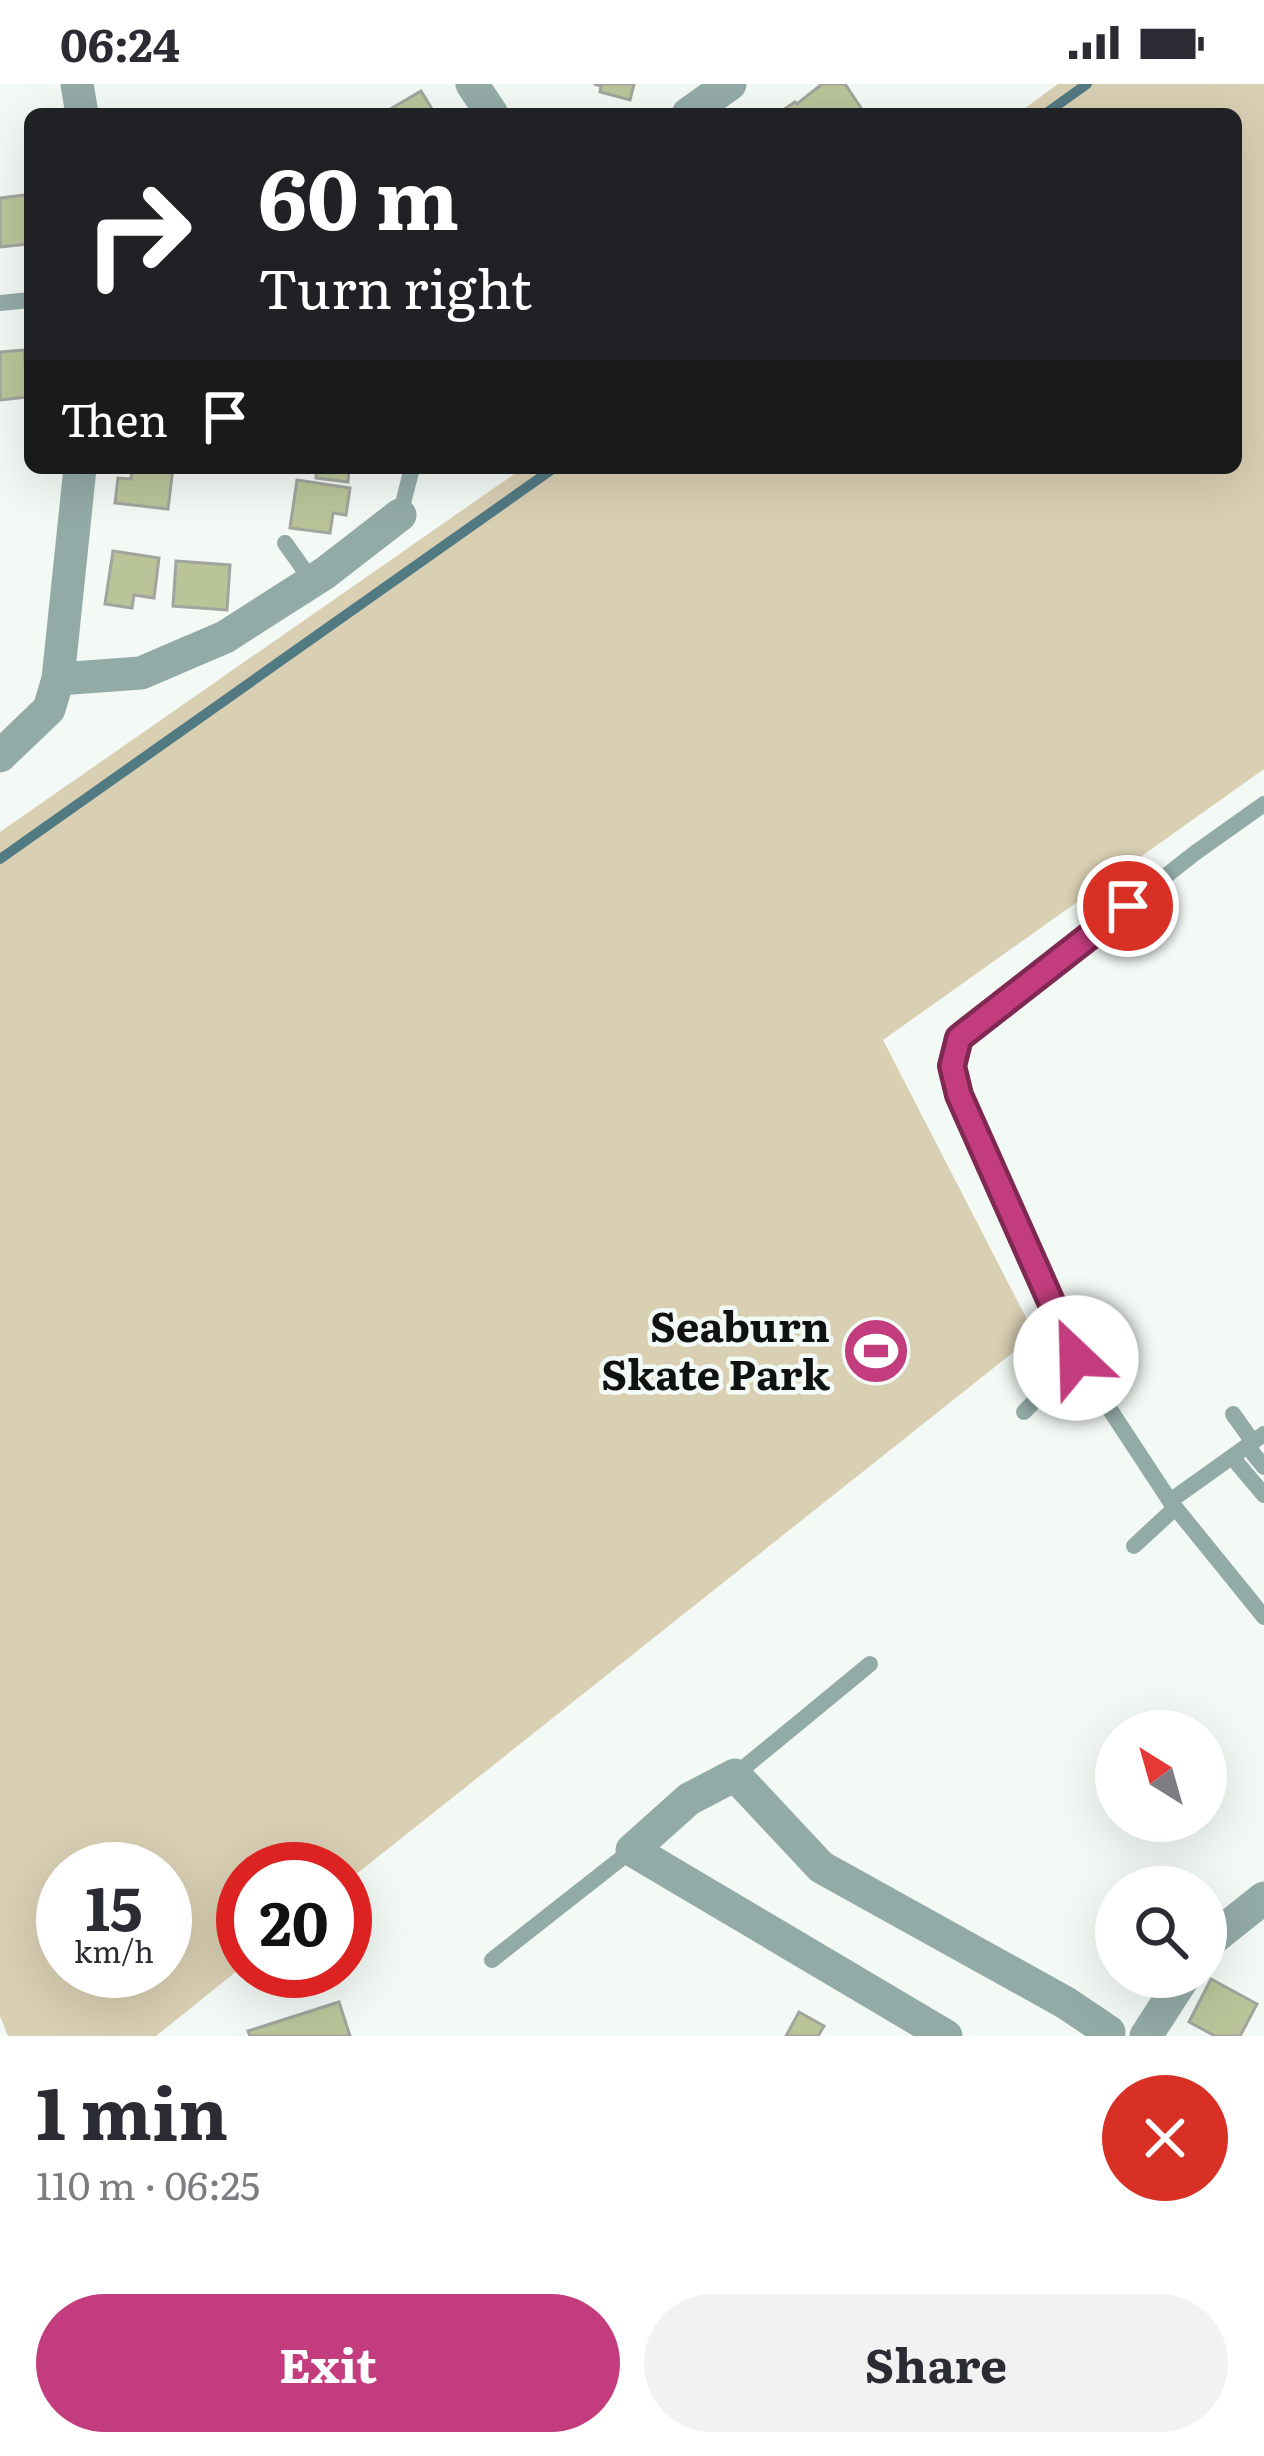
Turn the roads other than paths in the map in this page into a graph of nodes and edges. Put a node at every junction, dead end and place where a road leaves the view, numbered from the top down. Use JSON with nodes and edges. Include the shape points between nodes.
{"nodes":[{"id":1,"x":730,"y":84,"type":"edge"},
{"id":2,"x":696,"y":108,"type":"edge"},
{"id":3,"x":79,"y":474,"type":"edge"},
{"id":4,"x":410,"y":474,"type":"edge"},
{"id":5,"x":400,"y":515,"type":"joint"},
{"id":6,"x":285,"y":543,"type":"dead end"},
{"id":7,"x":312,"y":581,"type":"junction"},
{"id":8,"x":58,"y":679,"type":"junction"},
{"id":9,"x":0,"y":756,"type":"edge"},
{"id":10,"x":1264,"y":804,"type":"edge"},
{"id":11,"x":1076,"y":1358,"type":"junction"},
{"id":12,"x":1024,"y":1412,"type":"dead end"},
{"id":13,"x":1233,"y":1414,"type":"dead end"},
{"id":14,"x":1249,"y":1445,"type":"edge"},
{"id":15,"x":1264,"y":1467,"type":"edge"},
{"id":16,"x":1264,"y":1496,"type":"edge"},
{"id":17,"x":1172,"y":1504,"type":"junction"},
{"id":18,"x":1134,"y":1546,"type":"dead end"},
{"id":19,"x":1264,"y":1617,"type":"edge"},
{"id":20,"x":870,"y":1664,"type":"dead end"},
{"id":21,"x":735,"y":1775,"type":"junction"},
{"id":22,"x":632,"y":1850,"type":"junction"},
{"id":23,"x":1264,"y":1898,"type":"edge"},
{"id":24,"x":1227,"y":1928,"type":"edge"},
{"id":25,"x":492,"y":1960,"type":"dead end"},
{"id":26,"x":1170,"y":1998,"type":"edge"},
{"id":27,"x":1109,"y":2032,"type":"dead end"},
{"id":28,"x":946,"y":2036,"type":"edge"},
{"id":29,"x":1146,"y":2036,"type":"edge"}],
"edges":[{"from":1,"to":2,"type":"street"},
{"from":3,"to":8,"type":"street"},
{"from":4,"to":5,"type":"lane"},
{"from":5,"to":7,"type":"street"},
{"from":6,"to":7,"type":"lane"},
{"from":7,"to":8,"type":"street","via":[[225,637],[141,674]]},
{"from":8,"to":9,"type":"street","via":[[49,709]]},
{"from":10,"to":11,"type":"lane","via":[[959,1038],[952,1066],[959,1095]]},
{"from":11,"to":12,"type":"lane"},
{"from":11,"to":17,"type":"lane"},
{"from":13,"to":14,"type":"lane"},
{"from":14,"to":15,"type":"lane"},
{"from":14,"to":16,"type":"lane"},
{"from":14,"to":17,"type":"lane"},
{"from":17,"to":18,"type":"lane"},
{"from":17,"to":19,"type":"lane"},
{"from":20,"to":21,"type":"lane"},
{"from":21,"to":22,"type":"street","via":[[689,1799]]},
{"from":21,"to":27,"type":"street","via":[[821,1867]]},
{"from":22,"to":25,"type":"lane"},
{"from":22,"to":28,"type":"street"},
{"from":23,"to":24,"type":"street"},
{"from":26,"to":29,"type":"street"}]}
